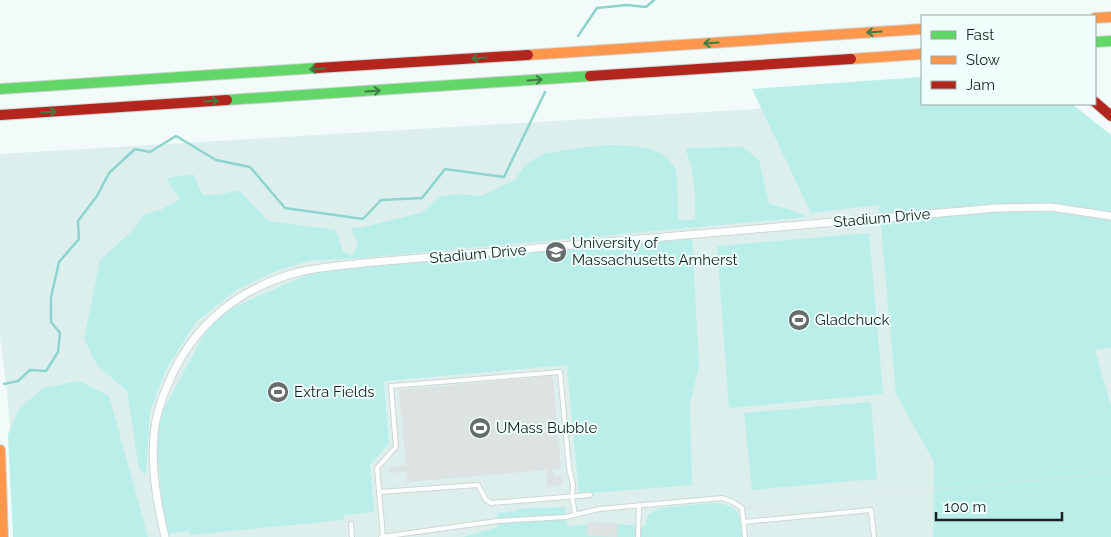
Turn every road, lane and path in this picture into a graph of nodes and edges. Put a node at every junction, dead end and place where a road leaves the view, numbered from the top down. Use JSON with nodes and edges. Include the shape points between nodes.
{"nodes":[{"id":1,"x":1111,"y":16,"type":"edge"},
{"id":2,"x":1096,"y":18,"type":"edge"},
{"id":3,"x":921,"y":29,"type":"edge"},
{"id":4,"x":1111,"y":41,"type":"edge"},
{"id":5,"x":1096,"y":42,"type":"edge"},
{"id":6,"x":921,"y":54,"type":"edge"},
{"id":7,"x":0,"y":89,"type":"edge"},
{"id":8,"x":1096,"y":103,"type":"edge"},
{"id":9,"x":0,"y":115,"type":"edge"},
{"id":10,"x":1111,"y":116,"type":"edge"},
{"id":11,"x":1111,"y":216,"type":"edge"},
{"id":12,"x":0,"y":450,"type":"edge"},
{"id":13,"x":1111,"y":473,"type":"edge"},
{"id":14,"x":379,"y":492,"type":"junction"},
{"id":15,"x":590,"y":495,"type":"dead end"},
{"id":16,"x":572,"y":497,"type":"junction"},
{"id":17,"x":639,"y":506,"type":"junction"},
{"id":18,"x":742,"y":508,"type":"junction"},
{"id":19,"x":575,"y":514,"type":"junction"},
{"id":20,"x":1,"y":522,"type":"edge"},
{"id":21,"x":744,"y":522,"type":"junction"},
{"id":22,"x":351,"y":524,"type":"dead end"},
{"id":23,"x":3,"y":537,"type":"edge"},
{"id":24,"x":165,"y":537,"type":"edge"},
{"id":25,"x":352,"y":537,"type":"edge"},
{"id":26,"x":382,"y":537,"type":"edge"},
{"id":27,"x":638,"y":537,"type":"edge"},
{"id":28,"x":745,"y":537,"type":"edge"},
{"id":29,"x":874,"y":537,"type":"edge"}],
"edges":[{"from":1,"to":2,"type":"main road"},
{"from":3,"to":7,"type":"main road","one_way":true},
{"from":4,"to":5,"type":"main road"},
{"from":9,"to":6,"type":"main road","one_way":true},
{"from":8,"to":10,"type":"main road"},
{"from":11,"to":24,"type":"street","name":"Stadium Drive","via":[[1051,207],[997,208],[363,263],[286,276],[247,294],[214,316],[193,338],[170,378],[156,417],[153,442],[154,476]]},
{"from":12,"to":20,"type":"main road"},
{"from":13,"to":18,"type":"path"},
{"from":14,"to":16,"type":"lane","via":[[478,485],[491,503]]},
{"from":14,"to":16,"type":"lane","via":[[377,468],[396,447],[391,386],[560,372]]},
{"from":14,"to":26,"type":"lane"},
{"from":15,"to":16,"type":"lane"},
{"from":16,"to":19,"type":"lane"},
{"from":17,"to":18,"type":"lane","via":[[722,498]]},
{"from":17,"to":19,"type":"lane"},
{"from":17,"to":27,"type":"lane"},
{"from":18,"to":21,"type":"lane"},
{"from":19,"to":26,"type":"lane"},
{"from":20,"to":23,"type":"main road"},
{"from":21,"to":28,"type":"lane"},
{"from":21,"to":29,"type":"lane","via":[[872,510]]},
{"from":22,"to":25,"type":"lane"}]}
